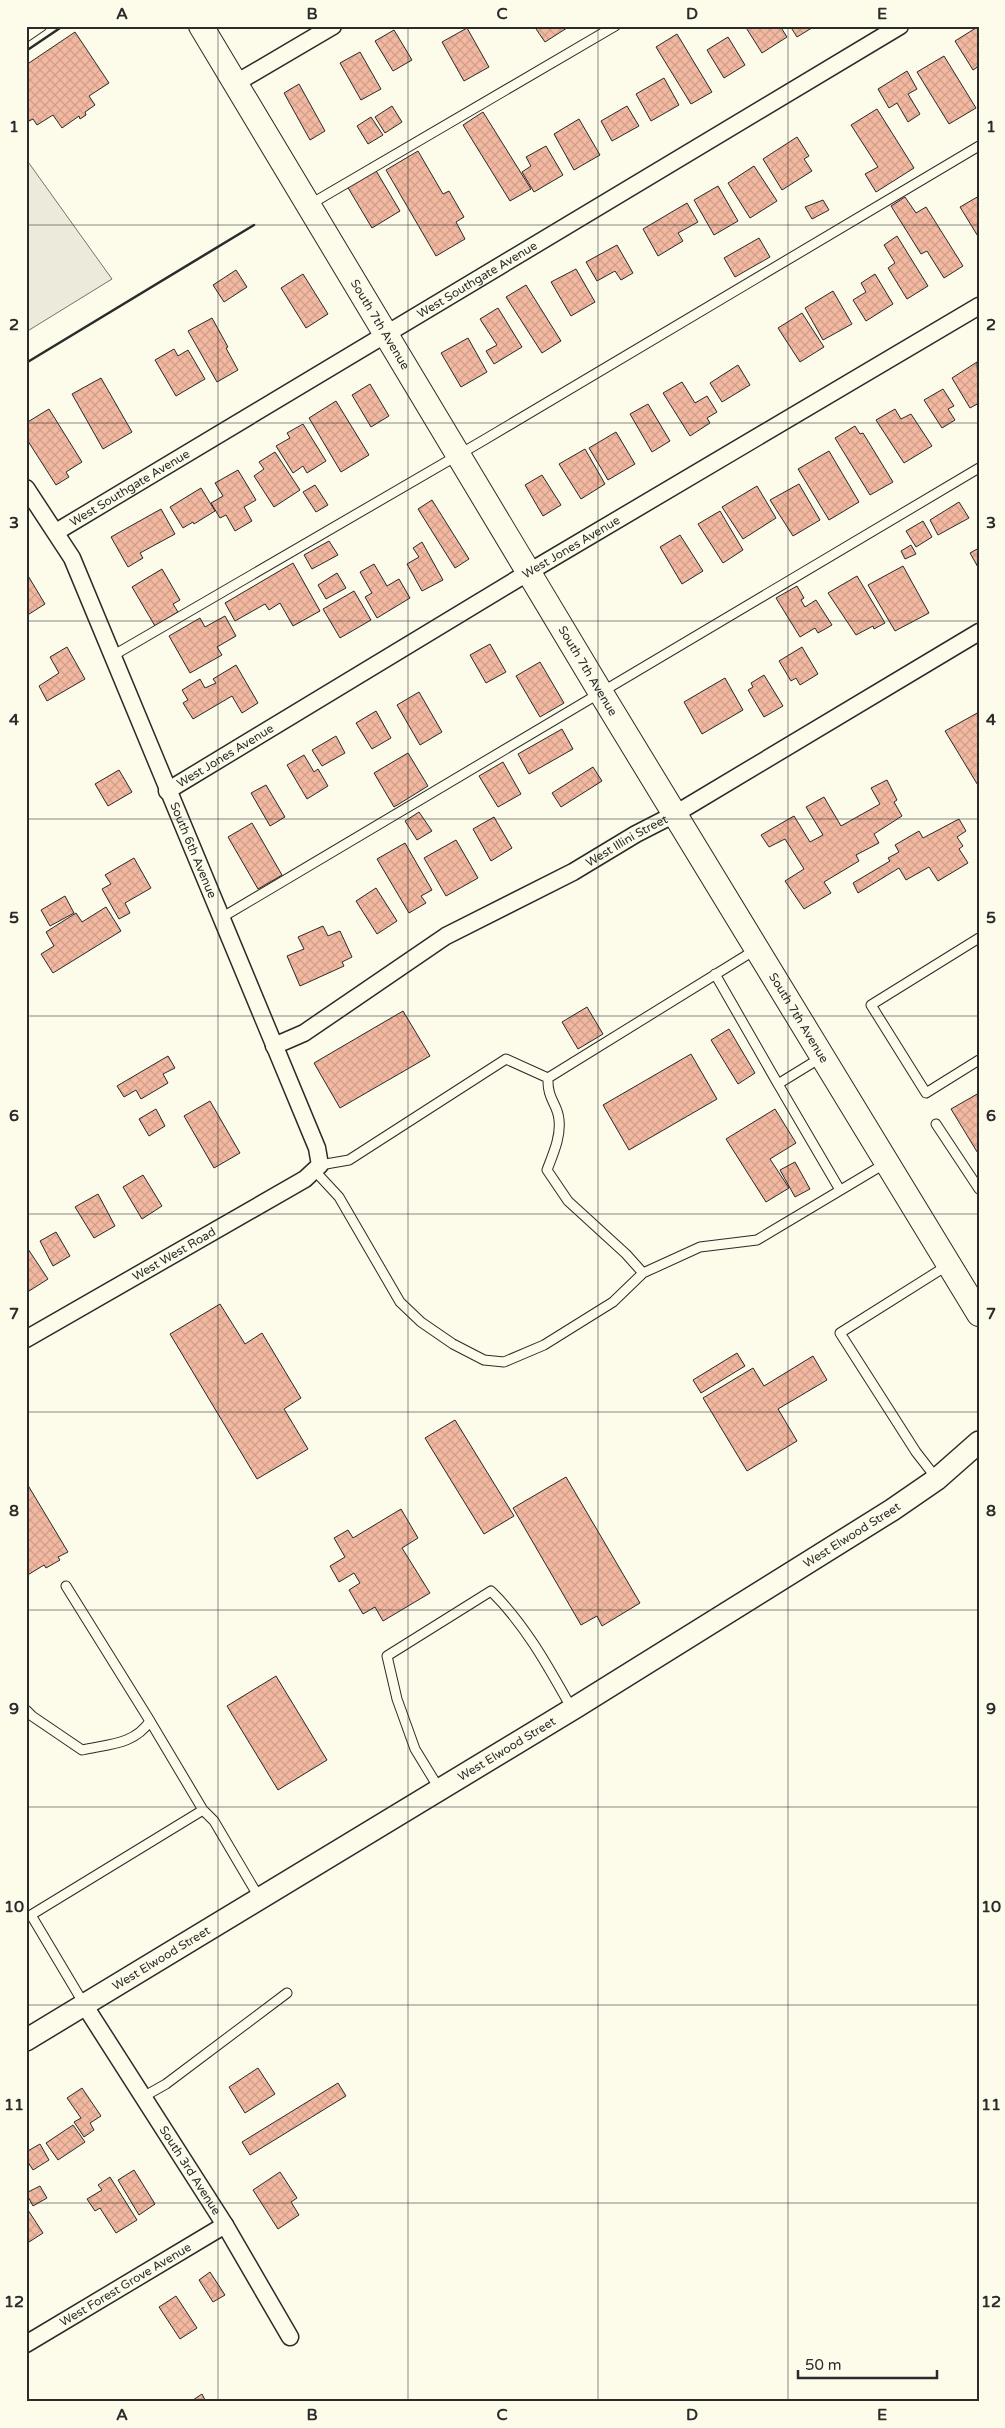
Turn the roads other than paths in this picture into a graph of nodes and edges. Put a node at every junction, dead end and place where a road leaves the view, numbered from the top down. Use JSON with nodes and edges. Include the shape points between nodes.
{"nodes":[{"id":1,"x":42,"y":26,"type":"edge"},
{"id":2,"x":201,"y":26,"type":"edge"},
{"id":3,"x":333,"y":26,"type":"edge"},
{"id":4,"x":615,"y":26,"type":"edge"},
{"id":5,"x":900,"y":26,"type":"edge"},
{"id":6,"x":26,"y":37,"type":"edge"},
{"id":7,"x":236,"y":83,"type":"junction"},
{"id":8,"x":979,"y":146,"type":"edge"},
{"id":9,"x":310,"y":205,"type":"junction"},
{"id":10,"x":979,"y":306,"type":"edge"},
{"id":11,"x":387,"y":334,"type":"junction"},
{"id":12,"x":458,"y":455,"type":"junction"},
{"id":13,"x":979,"y":468,"type":"edge"},
{"id":14,"x":26,"y":488,"type":"edge"},
{"id":15,"x":56,"y":532,"type":"junction"},
{"id":16,"x":529,"y":572,"type":"junction"},
{"id":17,"x":979,"y":632,"type":"edge"},
{"id":18,"x":114,"y":655,"type":"junction"},
{"id":19,"x":601,"y":693,"type":"junction"},
{"id":20,"x":167,"y":791,"type":"junction"},
{"id":21,"x":674,"y":814,"type":"junction"},
{"id":22,"x":220,"y":918,"type":"junction"},
{"id":23,"x":979,"y":938,"type":"edge"},
{"id":24,"x":756,"y":949,"type":"junction"},
{"id":25,"x":715,"y":974,"type":"junction"},
{"id":26,"x":274,"y":1046,"type":"junction"},
{"id":27,"x":822,"y":1057,"type":"junction"},
{"id":28,"x":979,"y":1060,"type":"edge"},
{"id":29,"x":548,"y":1078,"type":"junction"},
{"id":30,"x":778,"y":1084,"type":"junction"},
{"id":31,"x":936,"y":1124,"type":"dead end"},
{"id":32,"x":886,"y":1162,"type":"junction"},
{"id":33,"x":317,"y":1168,"type":"junction"},
{"id":34,"x":979,"y":1189,"type":"edge"},
{"id":35,"x":840,"y":1190,"type":"junction"},
{"id":36,"x":949,"y":1264,"type":"junction"},
{"id":37,"x":643,"y":1273,"type":"junction"},
{"id":38,"x":979,"y":1314,"type":"edge"},
{"id":39,"x":26,"y":1339,"type":"edge"},
{"id":40,"x":979,"y":1442,"type":"edge"},
{"id":41,"x":937,"y":1479,"type":"junction"},
{"id":42,"x":66,"y":1586,"type":"dead end"},
{"id":43,"x":573,"y":1709,"type":"junction"},
{"id":44,"x":26,"y":1710,"type":"edge"},
{"id":45,"x":150,"y":1721,"type":"junction"},
{"id":46,"x":440,"y":1790,"type":"junction"},
{"id":47,"x":203,"y":1810,"type":"junction"},
{"id":48,"x":261,"y":1899,"type":"junction"},
{"id":49,"x":28,"y":1915,"type":"edge"},
{"id":50,"x":287,"y":1993,"type":"dead end"},
{"id":51,"x":85,"y":2006,"type":"junction"},
{"id":52,"x":26,"y":2040,"type":"edge"},
{"id":53,"x":143,"y":2097,"type":"junction"},
{"id":54,"x":225,"y":2225,"type":"junction"},
{"id":55,"x":290,"y":2337,"type":"dead end"},
{"id":56,"x":26,"y":2344,"type":"edge"}],
"edges":[{"from":1,"to":6,"type":"lane"},
{"from":2,"to":7,"type":"main road","name":"South 7th Avenue"},
{"from":3,"to":7,"type":"street"},
{"from":4,"to":9,"type":"lane"},
{"from":5,"to":11,"type":"street","name":"West Southgate Avenue"},
{"from":7,"to":9,"type":"main road","name":"South 7th Avenue"},
{"from":8,"to":12,"type":"lane"},
{"from":9,"to":11,"type":"main road","name":"South 7th Avenue"},
{"from":10,"to":16,"type":"street","name":"West Jones Avenue"},
{"from":11,"to":12,"type":"main road","name":"South 7th Avenue"},
{"from":11,"to":15,"type":"street","name":"West Southgate Avenue"},
{"from":12,"to":16,"type":"main road","name":"South 7th Avenue"},
{"from":12,"to":18,"type":"lane"},
{"from":13,"to":19,"type":"lane"},
{"from":14,"to":15,"type":"street","name":"South 6th Avenue"},
{"from":15,"to":18,"type":"street","name":"South 6th Avenue","via":[[72,558]]},
{"from":16,"to":19,"type":"main road","name":"South 7th Avenue"},
{"from":16,"to":20,"type":"street","name":"West Jones Avenue"},
{"from":17,"to":21,"type":"street","name":"West Illini Street"},
{"from":18,"to":20,"type":"street","name":"South 6th Avenue"},
{"from":19,"to":21,"type":"main road","name":"South 7th Avenue"},
{"from":19,"to":22,"type":"lane"},
{"from":20,"to":22,"type":"street","name":"South 6th Avenue"},
{"from":21,"to":24,"type":"main road","name":"South 7th Avenue"},
{"from":21,"to":26,"type":"street","name":"West Illini Street","via":[[573,872],[446,936],[304,1033]]},
{"from":22,"to":26,"type":"street","name":"South 6th Avenue"},
{"from":23,"to":28,"type":"lane","via":[[871,1005],[926,1094]]},
{"from":24,"to":25,"type":"lane"},
{"from":24,"to":27,"type":"main road","name":"South 7th Avenue"},
{"from":25,"to":29,"type":"lane"},
{"from":25,"to":30,"type":"lane"},
{"from":26,"to":33,"type":"street","name":"South 6th Avenue","via":[[317,1148]]},
{"from":27,"to":30,"type":"lane"},
{"from":27,"to":32,"type":"main road","name":"South 7th Avenue"},
{"from":29,"to":33,"type":"lane","via":[[506,1059],[349,1160]]},
{"from":29,"to":37,"type":"lane","via":[[547,1092],[559,1118],[557,1144],[547,1170],[568,1201]]},
{"from":30,"to":35,"type":"lane"},
{"from":31,"to":34,"type":"lane"},
{"from":32,"to":35,"type":"lane"},
{"from":32,"to":36,"type":"main road","name":"South 7th Avenue"},
{"from":33,"to":37,"type":"lane","via":[[339,1198],[400,1302],[421,1322],[484,1360],[504,1362],[544,1345],[613,1302]]},
{"from":33,"to":39,"type":"street","name":"West West Road","via":[[304,1179]]},
{"from":35,"to":37,"type":"lane","via":[[757,1240],[700,1247]]},
{"from":36,"to":38,"type":"main road","name":"South 7th Avenue"},
{"from":36,"to":41,"type":"lane","via":[[840,1333],[916,1452]]},
{"from":40,"to":41,"type":"street","name":"West Elwood Street"},
{"from":41,"to":43,"type":"street","name":"West Elwood Street"},
{"from":42,"to":45,"type":"lane"},
{"from":43,"to":46,"type":"street","name":"West Elwood Street"},
{"from":43,"to":46,"type":"lane","via":[[509,1609],[491,1591],[387,1656],[415,1749]]},
{"from":44,"to":45,"type":"lane","via":[[82,1750],[129,1740],[142,1733]]},
{"from":45,"to":47,"type":"lane"},
{"from":46,"to":48,"type":"street","name":"West Elwood Street"},
{"from":47,"to":48,"type":"lane","via":[[214,1821]]},
{"from":47,"to":49,"type":"lane"},
{"from":48,"to":51,"type":"street","name":"West Elwood Street"},
{"from":49,"to":51,"type":"lane"},
{"from":50,"to":53,"type":"lane","via":[[166,2084]]},
{"from":51,"to":52,"type":"street","name":"West Elwood Street"},
{"from":51,"to":53,"type":"street","name":"South 3rd Avenue"},
{"from":53,"to":54,"type":"street","name":"South 3rd Avenue"},
{"from":54,"to":55,"type":"street","name":"South 3rd Avenue"},
{"from":54,"to":56,"type":"street","name":"West Forest Grove Avenue"}]}
